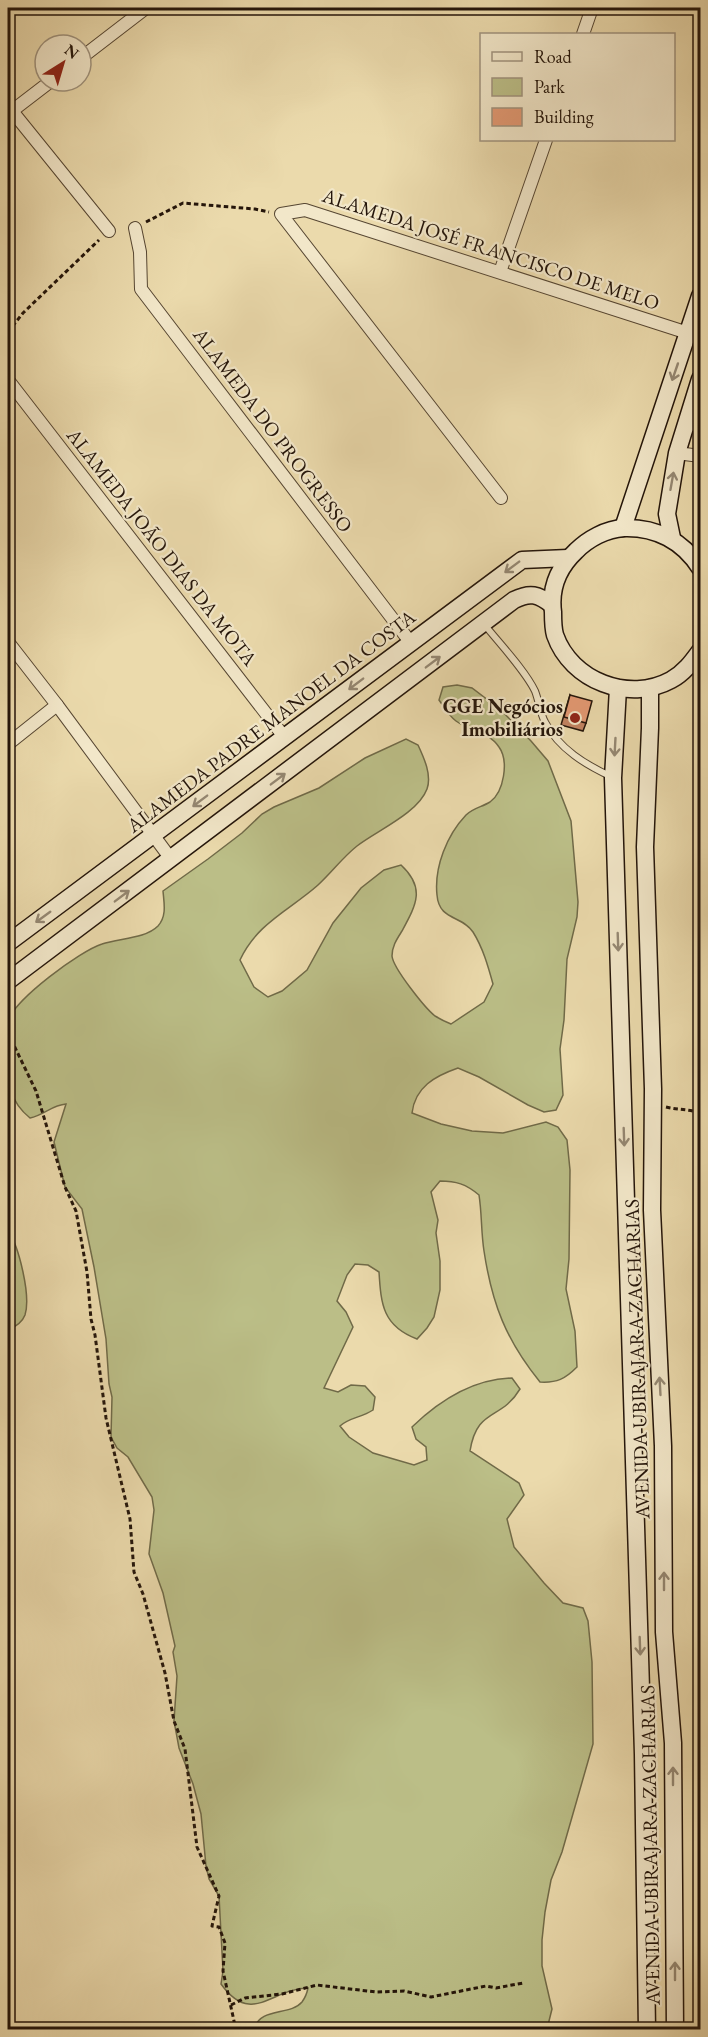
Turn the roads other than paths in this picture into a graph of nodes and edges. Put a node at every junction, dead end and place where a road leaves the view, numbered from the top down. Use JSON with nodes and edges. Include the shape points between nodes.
{"nodes":[{"id":1,"x":146,"y":8,"type":"edge"},
{"id":2,"x":592,"y":8,"type":"edge"},
{"id":3,"x":583,"y":33,"type":"edge"},
{"id":4,"x":93,"y":49,"type":"edge"},
{"id":5,"x":36,"y":93,"type":"edge"},
{"id":6,"x":10,"y":113,"type":"edge"},
{"id":7,"x":546,"y":141,"type":"edge"},
{"id":8,"x":135,"y":228,"type":"road end"},
{"id":9,"x":109,"y":231,"type":"road end"},
{"id":10,"x":500,"y":272,"type":"junction"},
{"id":11,"x":700,"y":296,"type":"edge"},
{"id":12,"x":694,"y":335,"type":"edge"},
{"id":13,"x":8,"y":380,"type":"edge"},
{"id":14,"x":700,"y":380,"type":"edge"},
{"id":15,"x":688,"y":416,"type":"junction"},
{"id":16,"x":700,"y":430,"type":"edge"},
{"id":17,"x":677,"y":453,"type":"junction"},
{"id":18,"x":700,"y":456,"type":"edge"},
{"id":19,"x":501,"y":498,"type":"dead end"},
{"id":20,"x":622,"y":528,"type":"junction"},
{"id":21,"x":672,"y":538,"type":"junction"},
{"id":22,"x":568,"y":558,"type":"junction"},
{"id":23,"x":700,"y":568,"type":"edge"},
{"id":24,"x":552,"y":604,"type":"junction"},
{"id":25,"x":483,"y":624,"type":"junction"},
{"id":26,"x":8,"y":642,"type":"edge"},
{"id":27,"x":411,"y":643,"type":"junction"},
{"id":28,"x":700,"y":651,"type":"edge"},
{"id":29,"x":618,"y":688,"type":"junction"},
{"id":30,"x":650,"y":688,"type":"junction"},
{"id":31,"x":57,"y":705,"type":"junction"},
{"id":32,"x":285,"y":738,"type":"junction"},
{"id":33,"x":8,"y":744,"type":"edge"},
{"id":34,"x":613,"y":778,"type":"junction"},
{"id":35,"x":154,"y":835,"type":"junction"},
{"id":36,"x":171,"y":860,"type":"junction"},
{"id":37,"x":8,"y":943,"type":"edge"},
{"id":38,"x":8,"y":981,"type":"edge"},
{"id":39,"x":646,"y":2030,"type":"edge"},
{"id":40,"x":675,"y":2030,"type":"edge"}],
"edges":[{"from":1,"to":4,"type":"street"},
{"from":2,"to":3,"type":"street"},
{"from":5,"to":6,"type":"street"},
{"from":6,"to":9,"type":"street"},
{"from":7,"to":10,"type":"street"},
{"from":8,"to":27,"type":"street","name":"ALAMEDA DO PROGRESSO","via":[[141,289]]},
{"from":10,"to":12,"type":"street","name":"ALAMEDA JOSÉ FRANCISCO DE MELO"},
{"from":10,"to":19,"type":"street","name":"ALAMEDA JOSÉ FRANCISCO DE MELO","via":[[305,210],[281,214]]},
{"from":11,"to":12,"type":"main road"},
{"from":12,"to":20,"type":"main road","one_way":true},
{"from":13,"to":32,"type":"street","name":"ALAMEDA JOÃO DIAS DA MOTA"},
{"from":14,"to":15,"type":"main road"},
{"from":15,"to":16,"type":"street"},
{"from":15,"to":17,"type":"main road"},
{"from":17,"to":18,"type":"street"},
{"from":21,"to":17,"type":"main road","one_way":true,"via":[[667,514]]},
{"from":20,"to":21,"type":"main road","via":[[648,530]]},
{"from":20,"to":22,"type":"main road","via":[[602,533]]},
{"from":21,"to":23,"type":"main road"},
{"from":22,"to":24,"type":"main road","via":[[558,574]]},
{"from":22,"to":27,"type":"main road","name":"ALAMEDA PADRE MANOEL DA COSTA","one_way":true,"via":[[522,560]]},
{"from":24,"to":25,"type":"main road","via":[[540,596],[526,594]]},
{"from":24,"to":29,"type":"main road","via":[[555,634],[565,654],[597,682]]},
{"from":25,"to":34,"type":"lane","via":[[526,678],[544,722],[554,735],[582,762]]},
{"from":36,"to":25,"type":"main road","one_way":true},
{"from":26,"to":31,"type":"street"},
{"from":27,"to":32,"type":"main road","name":"ALAMEDA PADRE MANOEL DA COSTA","one_way":true},
{"from":28,"to":30,"type":"main road","via":[[672,680]]},
{"from":29,"to":30,"type":"main road"},
{"from":29,"to":34,"type":"main road","name":"AVENIDA UBIRAJARA ZACHARIAS","one_way":true},
{"from":40,"to":30,"type":"main road","name":"AVENIDA UBIRAJARA ZACHARIAS","one_way":true,"via":[[673,1743],[664,1632],[663,1446],[652,1210],[653,1104],[645,847]]},
{"from":31,"to":33,"type":"street"},
{"from":31,"to":35,"type":"street"},
{"from":32,"to":35,"type":"main road","name":"ALAMEDA PADRE MANOEL DA COSTA","one_way":true},
{"from":34,"to":39,"type":"main road","name":"AVENIDA UBIRAJARA ZACHARIAS","one_way":true,"via":[[643,1742]]},
{"from":35,"to":36,"type":"street"},
{"from":35,"to":37,"type":"main road","name":"ALAMEDA PADRE MANOEL DA COSTA","one_way":true},
{"from":38,"to":36,"type":"main road","one_way":true}]}
